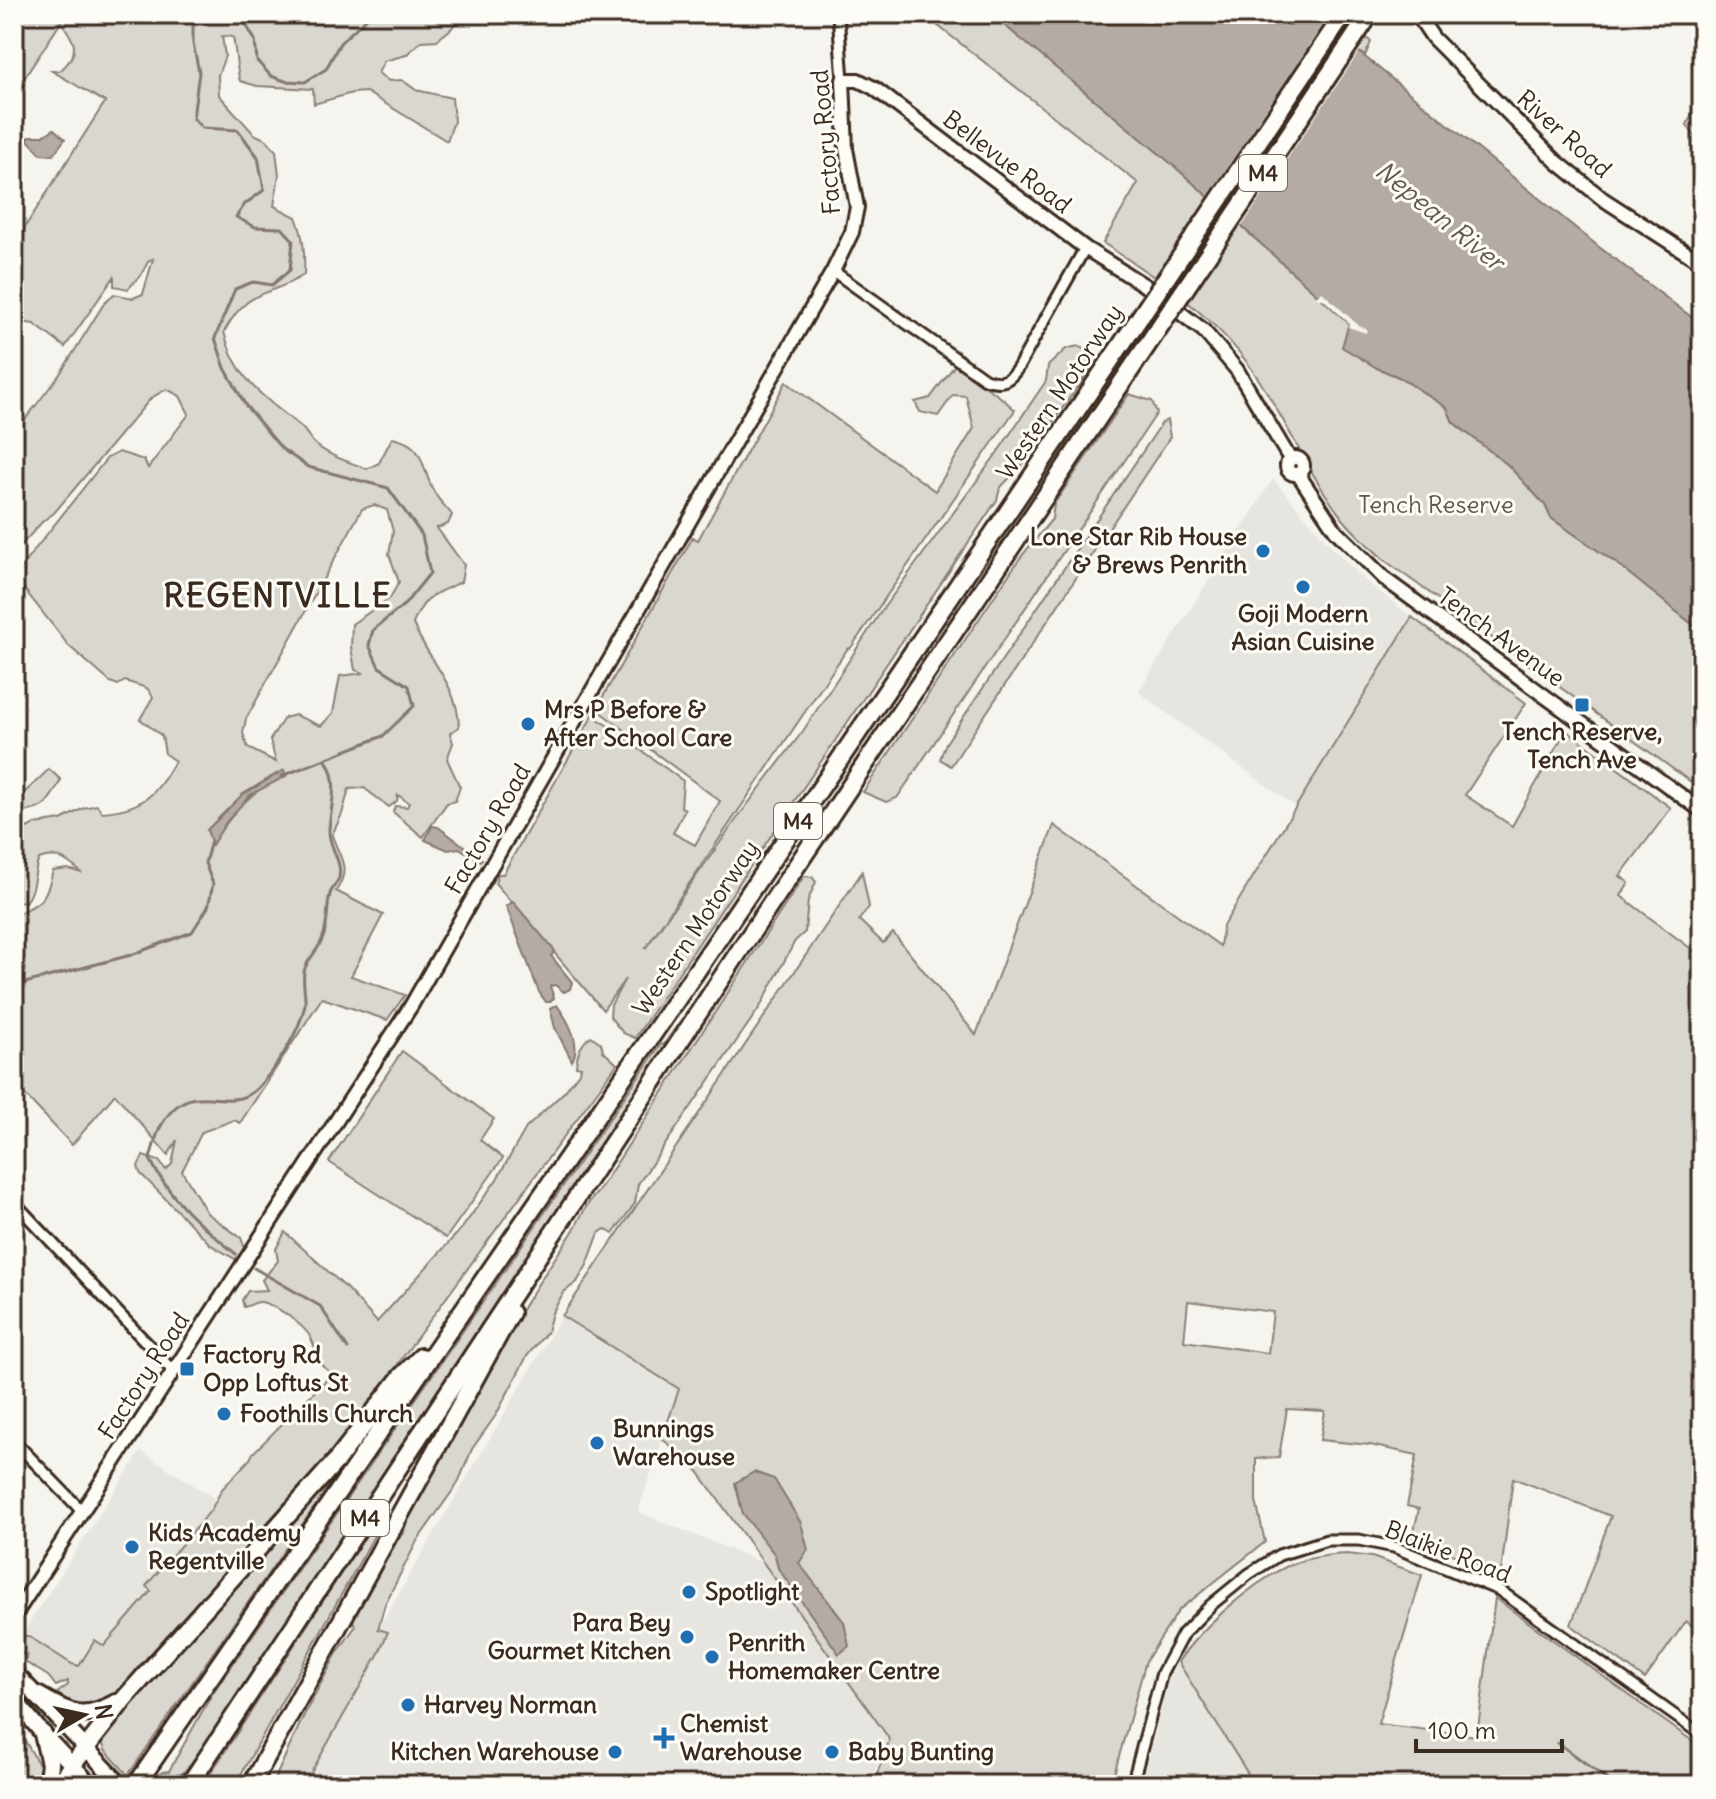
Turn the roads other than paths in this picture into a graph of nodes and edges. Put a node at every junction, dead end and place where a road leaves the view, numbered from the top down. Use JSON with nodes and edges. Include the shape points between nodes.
{"nodes":[{"id":1,"x":838,"y":14,"type":"edge"},
{"id":2,"x":1344,"y":14,"type":"edge"},
{"id":3,"x":1370,"y":14,"type":"edge"},
{"id":4,"x":1418,"y":15,"type":"edge"},
{"id":5,"x":843,"y":80,"type":"junction"},
{"id":6,"x":1085,"y":248,"type":"junction"},
{"id":7,"x":1702,"y":263,"type":"edge"},
{"id":8,"x":833,"y":271,"type":"junction"},
{"id":9,"x":1290,"y":459,"type":"joint"},
{"id":10,"x":1702,"y":811,"type":"edge"},
{"id":11,"x":14,"y":1202,"type":"edge"},
{"id":12,"x":541,"y":1250,"type":"junction"},
{"id":13,"x":456,"y":1321,"type":"junction"},
{"id":14,"x":173,"y":1371,"type":"junction"},
{"id":15,"x":14,"y":1441,"type":"edge"},
{"id":16,"x":82,"y":1511,"type":"junction"},
{"id":17,"x":14,"y":1616,"type":"edge"},
{"id":18,"x":14,"y":1672,"type":"edge"},
{"id":19,"x":37,"y":1695,"type":"junction"},
{"id":20,"x":14,"y":1699,"type":"edge"},
{"id":21,"x":124,"y":1699,"type":"junction"},
{"id":22,"x":43,"y":1734,"type":"junction"},
{"id":23,"x":1702,"y":1735,"type":"edge"},
{"id":24,"x":85,"y":1748,"type":"junction"},
{"id":25,"x":71,"y":1764,"type":"junction"},
{"id":26,"x":47,"y":1785,"type":"edge"},
{"id":27,"x":57,"y":1785,"type":"edge"},
{"id":28,"x":91,"y":1785,"type":"edge"},
{"id":29,"x":121,"y":1785,"type":"edge"},
{"id":30,"x":136,"y":1785,"type":"edge"},
{"id":31,"x":189,"y":1785,"type":"edge"},
{"id":32,"x":251,"y":1785,"type":"edge"},
{"id":33,"x":1132,"y":1785,"type":"edge"}],
"edges":[{"from":1,"to":5,"type":"street","name":"Factory Road"},
{"from":2,"to":13,"type":"highway","name":"Western Motorway","number":"M4","bridge":true},
{"from":3,"to":12,"type":"highway","name":"Western Motorway","number":"M4","bridge":true},
{"from":4,"to":7,"type":"street","name":"River Road","via":[[1433,38],[1557,162],[1603,199]]},
{"from":5,"to":6,"type":"street","name":"Bellevue Road","via":[[874,88]]},
{"from":5,"to":8,"type":"street","name":"Factory Road","via":[[846,149],[857,207],[852,232]]},
{"from":6,"to":8,"type":"street","via":[[1014,374],[1002,382],[985,379]]},
{"from":6,"to":9,"type":"street","name":"Bellevue Road","via":[[1192,321],[1228,357]]},
{"from":8,"to":14,"type":"street","name":"Factory Road","via":[[411,1006]]},
{"from":9,"to":10,"type":"street","name":"Tench Avenue","via":[[1302,462],[1298,474],[1336,531],[1386,580]]},
{"from":11,"to":14,"type":"street"},
{"from":12,"to":31,"type":"highway","name":"Western Motorway","number":"M4"},
{"from":12,"to":32,"type":"highway"},
{"from":13,"to":21,"type":"highway","number":"M4","via":[[401,1377],[336,1461]]},
{"from":13,"to":30,"type":"highway","name":"Western Motorway","number":"M4"},
{"from":14,"to":16,"type":"street","name":"Factory Road"},
{"from":15,"to":16,"type":"street"},
{"from":16,"to":17,"type":"street","name":"Factory Road"},
{"from":18,"to":19,"type":"main road"},
{"from":19,"to":21,"type":"highway","number":"M4","via":[[80,1715]]},
{"from":19,"to":24,"type":"main road"},
{"from":20,"to":22,"type":"main road"},
{"from":21,"to":24,"type":"highway","number":"M4"},
{"from":22,"to":25,"type":"main road"},
{"from":22,"to":26,"type":"highway","via":[[50,1764]]},
{"from":23,"to":33,"type":"street","name":"Blaikie Road","via":[[1499,1590],[1394,1547],[1327,1540],[1279,1555],[1249,1574],[1183,1634],[1162,1673]]},
{"from":24,"to":25,"type":"highway","number":"M4"},
{"from":24,"to":29,"type":"main road"},
{"from":25,"to":27,"type":"highway","number":"M4"},
{"from":25,"to":28,"type":"main road"}]}
